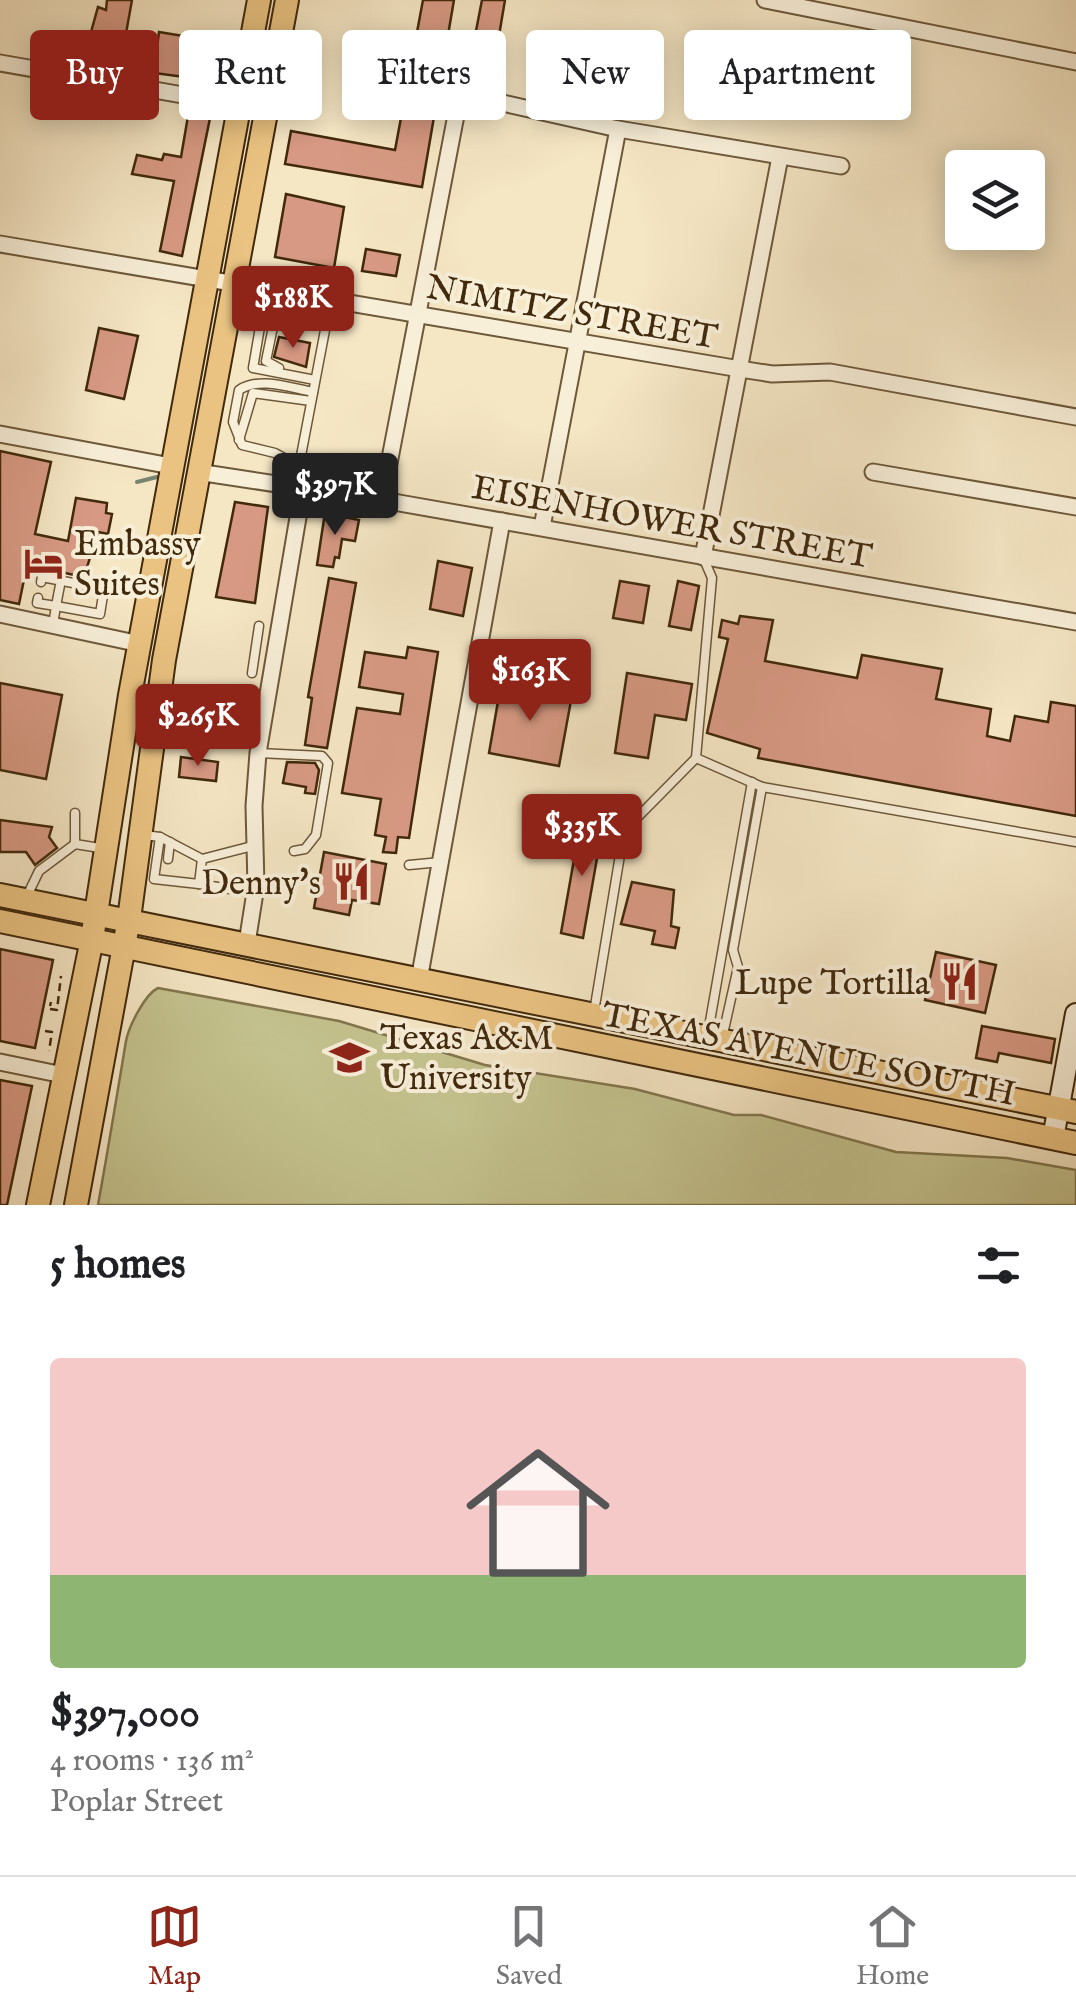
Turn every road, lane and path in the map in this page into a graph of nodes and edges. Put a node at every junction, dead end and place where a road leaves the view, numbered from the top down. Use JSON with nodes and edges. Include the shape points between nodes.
{"nodes":[{"id":1,"x":258,"y":0,"type":"edge"},
{"id":2,"x":287,"y":0,"type":"edge"},
{"id":3,"x":765,"y":0,"type":"edge"},
{"id":4,"x":254,"y":28,"type":"joint"},
{"id":5,"x":257,"y":30,"type":"edge"},
{"id":6,"x":281,"y":30,"type":"edge"},
{"id":7,"x":0,"y":62,"type":"edge"},
{"id":8,"x":1076,"y":62,"type":"edge"},
{"id":9,"x":179,"y":94,"type":"edge"},
{"id":10,"x":237,"y":120,"type":"edge"},
{"id":11,"x":264,"y":120,"type":"edge"},
{"id":12,"x":618,"y":129,"type":"junction"},
{"id":13,"x":780,"y":156,"type":"junction"},
{"id":14,"x":841,"y":166,"type":"dead end"},
{"id":15,"x":0,"y":244,"type":"edge"},
{"id":16,"x":207,"y":279,"type":"junction"},
{"id":17,"x":234,"y":284,"type":"junction"},
{"id":18,"x":326,"y":300,"type":"junction"},
{"id":19,"x":418,"y":315,"type":"junction"},
{"id":20,"x":276,"y":317,"type":"junction"},
{"id":21,"x":326,"y":325,"type":"junction"},
{"id":22,"x":578,"y":343,"type":"junction"},
{"id":23,"x":740,"y":369,"type":"junction"},
{"id":24,"x":315,"y":378,"type":"junction"},
{"id":25,"x":312,"y":397,"type":"junction"},
{"id":26,"x":1076,"y":417,"type":"edge"},
{"id":27,"x":0,"y":434,"type":"edge"},
{"id":28,"x":171,"y":466,"type":"junction"},
{"id":29,"x":299,"y":466,"type":"junction"},
{"id":30,"x":198,"y":472,"type":"junction"},
{"id":31,"x":873,"y":472,"type":"dead end"},
{"id":32,"x":299,"y":488,"type":"junction"},
{"id":33,"x":382,"y":500,"type":"junction"},
{"id":34,"x":1076,"y":507,"type":"edge"},
{"id":35,"x":502,"y":521,"type":"junction"},
{"id":36,"x":542,"y":528,"type":"junction"},
{"id":37,"x":703,"y":557,"type":"junction"},
{"id":38,"x":61,"y":580,"type":"junction"},
{"id":39,"x":41,"y":582,"type":"dead end"},
{"id":40,"x":38,"y":598,"type":"dead end"},
{"id":41,"x":56,"y":606,"type":"junction"},
{"id":42,"x":0,"y":614,"type":"edge"},
{"id":43,"x":1076,"y":622,"type":"edge"},
{"id":44,"x":53,"y":625,"type":"junction"},
{"id":45,"x":259,"y":626,"type":"dead end"},
{"id":46,"x":140,"y":644,"type":"junction"},
{"id":47,"x":252,"y":673,"type":"dead end"},
{"id":48,"x":258,"y":753,"type":"junction"},
{"id":49,"x":696,"y":758,"type":"junction"},
{"id":50,"x":752,"y":782,"type":"junction"},
{"id":51,"x":762,"y":787,"type":"junction"},
{"id":52,"x":75,"y":812,"type":"dead end"},
{"id":53,"x":150,"y":836,"type":"junction"},
{"id":54,"x":1076,"y":842,"type":"edge"},
{"id":55,"x":76,"y":844,"type":"junction"},
{"id":56,"x":174,"y":844,"type":"junction"},
{"id":57,"x":256,"y":845,"type":"junction"},
{"id":58,"x":105,"y":848,"type":"junction"},
{"id":59,"x":294,"y":851,"type":"dead end"},
{"id":60,"x":172,"y":859,"type":"dead end"},
{"id":61,"x":202,"y":859,"type":"junction"},
{"id":62,"x":441,"y":862,"type":"junction"},
{"id":63,"x":408,"y":865,"type":"dead end"},
{"id":64,"x":199,"y":884,"type":"junction"},
{"id":65,"x":255,"y":893,"type":"junction"},
{"id":66,"x":0,"y":895,"type":"edge"},
{"id":67,"x":25,"y":900,"type":"junction"},
{"id":68,"x":97,"y":912,"type":"junction"},
{"id":69,"x":129,"y":919,"type":"junction"},
{"id":70,"x":0,"y":921,"type":"edge"},
{"id":71,"x":92,"y":939,"type":"junction"},
{"id":72,"x":247,"y":943,"type":"junction"},
{"id":73,"x":123,"y":948,"type":"junction"},
{"id":74,"x":197,"y":964,"type":"junction"},
{"id":75,"x":61,"y":976,"type":"dead end"},
{"id":76,"x":419,"y":980,"type":"junction"},
{"id":77,"x":50,"y":1006,"type":"dead end"},
{"id":78,"x":1076,"y":1014,"type":"edge"},
{"id":79,"x":593,"y":1015,"type":"junction"},
{"id":80,"x":108,"y":1025,"type":"junction"},
{"id":81,"x":45,"y":1031,"type":"dead end"},
{"id":82,"x":714,"y":1038,"type":"junction"},
{"id":83,"x":47,"y":1051,"type":"dead end"},
{"id":84,"x":0,"y":1062,"type":"edge"},
{"id":85,"x":708,"y":1068,"type":"junction"},
{"id":86,"x":63,"y":1075,"type":"junction"},
{"id":87,"x":1067,"y":1110,"type":"edge"},
{"id":88,"x":1064,"y":1141,"type":"edge"},
{"id":89,"x":38,"y":1205,"type":"edge"},
{"id":90,"x":76,"y":1205,"type":"edge"}],
"edges":[{"from":1,"to":4,"type":"main road"},
{"from":2,"to":6,"type":"main road"},
{"from":3,"to":8,"type":"street"},
{"from":4,"to":5,"type":"main road"},
{"from":7,"to":9,"type":"street"},
{"from":10,"to":16,"type":"main road"},
{"from":11,"to":17,"type":"main road"},
{"from":12,"to":13,"type":"street"},
{"from":12,"to":19,"type":"street","via":[[464,99],[456,110]]},
{"from":12,"to":22,"type":"street"},
{"from":13,"to":14,"type":"street"},
{"from":13,"to":23,"type":"street"},
{"from":15,"to":16,"type":"street","name":"NIMITZ STREET"},
{"from":16,"to":17,"type":"street","name":"NIMITZ STREET"},
{"from":16,"to":28,"type":"main road"},
{"from":17,"to":18,"type":"street","name":"NIMITZ STREET"},
{"from":17,"to":30,"type":"main road"},
{"from":18,"to":19,"type":"street","name":"NIMITZ STREET"},
{"from":18,"to":21,"type":"lane"},
{"from":19,"to":22,"type":"street","name":"NIMITZ STREET"},
{"from":19,"to":33,"type":"street"},
{"from":20,"to":21,"type":"lane"},
{"from":20,"to":24,"type":"lane","via":[[266,361]]},
{"from":20,"to":24,"type":"lane","via":[[262,315],[253,368]]},
{"from":21,"to":24,"type":"lane"},
{"from":22,"to":23,"type":"street","name":"NIMITZ STREET"},
{"from":22,"to":36,"type":"street"},
{"from":23,"to":26,"type":"street","name":"NIMITZ STREET","via":[[830,372]]},
{"from":23,"to":37,"type":"street"},
{"from":24,"to":25,"type":"lane"},
{"from":25,"to":29,"type":"lane"},
{"from":25,"to":29,"type":"lane","via":[[253,393],[239,440]]},
{"from":27,"to":28,"type":"street"},
{"from":28,"to":46,"type":"main road"},
{"from":29,"to":32,"type":"lane"},
{"from":30,"to":32,"type":"street","name":"EISENHOWER STREET"},
{"from":30,"to":53,"type":"main road","via":[[164,660]]},
{"from":31,"to":34,"type":"street"},
{"from":32,"to":33,"type":"street","name":"EISENHOWER STREET"},
{"from":32,"to":48,"type":"street"},
{"from":33,"to":35,"type":"street","name":"EISENHOWER STREET"},
{"from":35,"to":36,"type":"street","name":"EISENHOWER STREET"},
{"from":35,"to":62,"type":"street"},
{"from":36,"to":37,"type":"street","name":"EISENHOWER STREET"},
{"from":37,"to":43,"type":"street","name":"EISENHOWER STREET"},
{"from":37,"to":49,"type":"lane","via":[[712,578]]},
{"from":38,"to":39,"type":"lane","via":[[42,576]]},
{"from":38,"to":41,"type":"lane"},
{"from":38,"to":41,"type":"lane","via":[[104,589],[100,614]]},
{"from":40,"to":41,"type":"lane"},
{"from":41,"to":44,"type":"lane"},
{"from":42,"to":44,"type":"street"},
{"from":44,"to":46,"type":"street"},
{"from":45,"to":47,"type":"lane"},
{"from":46,"to":58,"type":"main road"},
{"from":48,"to":57,"type":"street"},
{"from":48,"to":59,"type":"lane","via":[[322,756],[328,763],[316,835]]},
{"from":49,"to":50,"type":"lane"},
{"from":49,"to":79,"type":"lane","via":[[624,831]]},
{"from":50,"to":51,"type":"lane"},
{"from":50,"to":82,"type":"lane","via":[[709,1028]]},
{"from":51,"to":54,"type":"lane"},
{"from":51,"to":82,"type":"lane","via":[[733,950],[738,967],[724,1030]]},
{"from":52,"to":55,"type":"lane"},
{"from":53,"to":56,"type":"lane"},
{"from":53,"to":64,"type":"lane","via":[[154,878]]},
{"from":53,"to":69,"type":"main road"},
{"from":55,"to":58,"type":"lane"},
{"from":55,"to":67,"type":"lane","via":[[39,871]]},
{"from":56,"to":60,"type":"lane"},
{"from":56,"to":61,"type":"lane"},
{"from":57,"to":61,"type":"lane"},
{"from":57,"to":65,"type":"street"},
{"from":58,"to":68,"type":"main road"},
{"from":61,"to":64,"type":"lane"},
{"from":62,"to":63,"type":"lane"},
{"from":62,"to":76,"type":"street"},
{"from":64,"to":65,"type":"lane"},
{"from":65,"to":72,"type":"street"},
{"from":66,"to":67,"type":"main road","name":"TEXAS AVENUE SOUTH"},
{"from":67,"to":68,"type":"main road","name":"TEXAS AVENUE SOUTH"},
{"from":68,"to":69,"type":"main road","name":"TEXAS AVENUE SOUTH"},
{"from":68,"to":71,"type":"main road"},
{"from":69,"to":72,"type":"main road","name":"TEXAS AVENUE SOUTH"},
{"from":69,"to":73,"type":"main road"},
{"from":70,"to":71,"type":"main road","name":"TEXAS AVENUE SOUTH"},
{"from":71,"to":73,"type":"main road","name":"TEXAS AVENUE SOUTH"},
{"from":71,"to":86,"type":"main road"},
{"from":72,"to":76,"type":"main road","name":"TEXAS AVENUE SOUTH"},
{"from":73,"to":74,"type":"main road","name":"TEXAS AVENUE SOUTH"},
{"from":73,"to":80,"type":"main road"},
{"from":74,"to":80,"type":"main road","via":[[141,970],[126,983]]},
{"from":74,"to":85,"type":"main road","name":"TEXAS AVENUE SOUTH"},
{"from":75,"to":77,"type":"path","via":[[57,1010]]},
{"from":76,"to":79,"type":"main road","name":"TEXAS AVENUE SOUTH"},
{"from":78,"to":87,"type":"street"},
{"from":79,"to":82,"type":"main road","name":"TEXAS AVENUE SOUTH"},
{"from":80,"to":90,"type":"main road"},
{"from":81,"to":83,"type":"path","via":[[52,1032]]},
{"from":82,"to":85,"type":"main road"},
{"from":82,"to":87,"type":"main road","name":"TEXAS AVENUE SOUTH"},
{"from":84,"to":86,"type":"street"},
{"from":85,"to":88,"type":"main road","name":"TEXAS AVENUE SOUTH"},
{"from":86,"to":89,"type":"main road"},
{"from":87,"to":88,"type":"street"}]}
